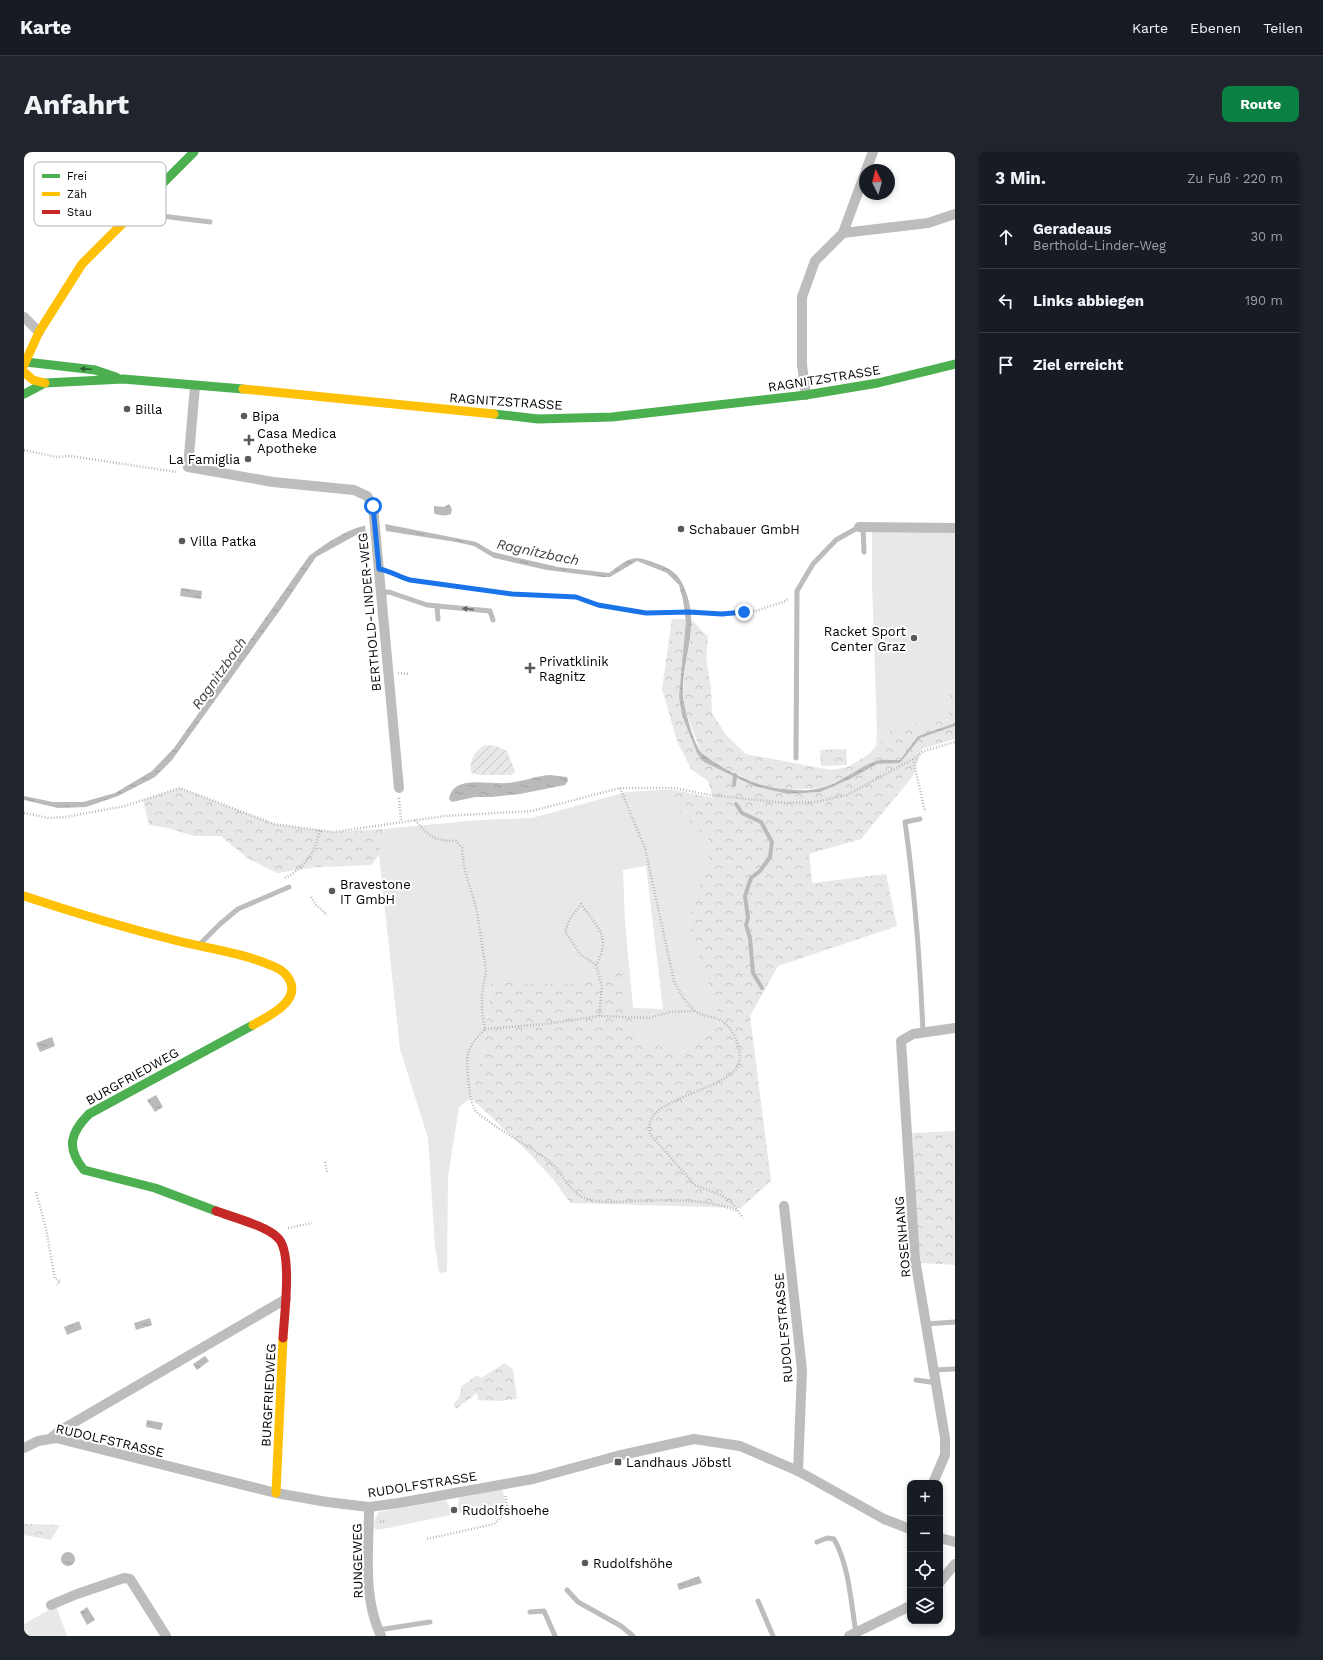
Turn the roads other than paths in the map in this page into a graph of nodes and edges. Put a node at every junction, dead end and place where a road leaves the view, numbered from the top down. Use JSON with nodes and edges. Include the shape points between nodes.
{"nodes":[{"id":1,"x":873,"y":152,"type":"edge"},
{"id":2,"x":190,"y":154,"type":"edge"},
{"id":3,"x":869,"y":164,"type":"edge"},
{"id":4,"x":166,"y":178,"type":"edge"},
{"id":5,"x":859,"y":190,"type":"edge"},
{"id":6,"x":955,"y":214,"type":"edge"},
{"id":7,"x":166,"y":216,"type":"edge"},
{"id":8,"x":210,"y":222,"type":"dead end"},
{"id":9,"x":119,"y":226,"type":"edge"},
{"id":10,"x":843,"y":233,"type":"junction"},
{"id":11,"x":24,"y":317,"type":"edge"},
{"id":12,"x":39,"y":332,"type":"junction"},
{"id":13,"x":25,"y":364,"type":"edge"},
{"id":14,"x":955,"y":364,"type":"edge"},
{"id":15,"x":24,"y":372,"type":"edge"},
{"id":16,"x":123,"y":379,"type":"junction"},
{"id":17,"x":46,"y":383,"type":"junction"},
{"id":18,"x":195,"y":386,"type":"junction"},
{"id":19,"x":24,"y":394,"type":"edge"},
{"id":20,"x":806,"y":395,"type":"junction"},
{"id":21,"x":861,"y":527,"type":"junction"},
{"id":22,"x":955,"y":528,"type":"edge"},
{"id":23,"x":864,"y":552,"type":"dead end"},
{"id":24,"x":381,"y":593,"type":"junction"},
{"id":25,"x":437,"y":606,"type":"junction"},
{"id":26,"x":438,"y":619,"type":"dead end"},
{"id":27,"x":493,"y":620,"type":"dead end"},
{"id":28,"x":796,"y":758,"type":"dead end"},
{"id":29,"x":399,"y":788,"type":"road end"},
{"id":30,"x":920,"y":819,"type":"road end"},
{"id":31,"x":289,"y":887,"type":"road end"},
{"id":32,"x":24,"y":896,"type":"edge"},
{"id":33,"x":198,"y":947,"type":"junction"},
{"id":34,"x":955,"y":1028,"type":"edge"},
{"id":35,"x":923,"y":1032,"type":"junction"},
{"id":36,"x":784,"y":1206,"type":"dead end"},
{"id":37,"x":286,"y":1299,"type":"junction"},
{"id":38,"x":955,"y":1322,"type":"edge"},
{"id":39,"x":926,"y":1324,"type":"junction"},
{"id":40,"x":955,"y":1369,"type":"edge"},
{"id":41,"x":934,"y":1370,"type":"junction"},
{"id":42,"x":916,"y":1380,"type":"dead end"},
{"id":43,"x":936,"y":1381,"type":"junction"},
{"id":44,"x":51,"y":1438,"type":"junction"},
{"id":45,"x":24,"y":1448,"type":"edge"},
{"id":46,"x":798,"y":1471,"type":"junction"},
{"id":47,"x":934,"y":1480,"type":"edge"},
{"id":48,"x":276,"y":1493,"type":"junction"},
{"id":49,"x":369,"y":1507,"type":"junction"},
{"id":50,"x":907,"y":1528,"type":"edge"},
{"id":51,"x":943,"y":1539,"type":"edge"},
{"id":52,"x":817,"y":1542,"type":"dead end"},
{"id":53,"x":955,"y":1542,"type":"edge"},
{"id":54,"x":955,"y":1564,"type":"edge"},
{"id":55,"x":943,"y":1578,"type":"edge"},
{"id":56,"x":567,"y":1590,"type":"dead end"},
{"id":57,"x":758,"y":1601,"type":"dead end"},
{"id":58,"x":51,"y":1605,"type":"dead end"},
{"id":59,"x":907,"y":1607,"type":"edge"},
{"id":60,"x":530,"y":1612,"type":"dead end"},
{"id":61,"x":430,"y":1622,"type":"dead end"},
{"id":62,"x":380,"y":1633,"type":"edge"},
{"id":63,"x":853,"y":1634,"type":"edge"},
{"id":64,"x":166,"y":1636,"type":"edge"},
{"id":65,"x":555,"y":1636,"type":"edge"},
{"id":66,"x":633,"y":1636,"type":"edge"},
{"id":67,"x":773,"y":1636,"type":"edge"}],
"edges":[{"from":1,"to":3,"type":"street"},
{"from":2,"to":4,"type":"main road"},
{"from":5,"to":10,"type":"street"},
{"from":6,"to":10,"type":"street","via":[[928,222]]},
{"from":7,"to":8,"type":"lane"},
{"from":9,"to":12,"type":"main road","via":[[82,264]]},
{"from":10,"to":20,"type":"street","via":[[815,261],[802,297],[802,365]]},
{"from":11,"to":12,"type":"street"},
{"from":12,"to":13,"type":"main road"},
{"from":16,"to":13,"type":"main road","name":"RAGNITZSTRASSE","one_way":true,"via":[[95,370]]},
{"from":14,"to":20,"type":"main road","name":"RAGNITZSTRASSE","via":[[878,383]]},
{"from":15,"to":17,"type":"main road","name":"RAGNITZSTRASSE","via":[[33,380]]},
{"from":16,"to":17,"type":"main road","name":"RAGNITZSTRASSE"},
{"from":16,"to":18,"type":"main road","name":"RAGNITZSTRASSE"},
{"from":17,"to":19,"type":"main road","name":"RAGNITZSTRASSE"},
{"from":18,"to":20,"type":"main road","name":"RAGNITZSTRASSE","via":[[538,419],[612,418]]},
{"from":18,"to":24,"type":"street","name":"BERTHOLD-LINDER-WEG","via":[[188,467],[274,482],[354,490],[367,496],[373,506]]},
{"from":21,"to":22,"type":"street"},
{"from":21,"to":23,"type":"lane"},
{"from":21,"to":28,"type":"lane","via":[[836,540],[813,564],[797,591]]},
{"from":24,"to":25,"type":"lane","via":[[389,592]]},
{"from":24,"to":29,"type":"street","name":"BERTHOLD-LINDER-WEG"},
{"from":25,"to":26,"type":"lane"},
{"from":27,"to":25,"type":"lane","one_way":true,"via":[[490,611]]},
{"from":30,"to":35,"type":"lane","via":[[905,822],[918,930]]},
{"from":31,"to":33,"type":"lane","via":[[238,909]]},
{"from":32,"to":33,"type":"main road","name":"BURGFRIEDWEG","via":[[116,926]]},
{"from":33,"to":37,"type":"main road","name":"BURGFRIEDWEG","via":[[233,952],[285,972],[292,987],[289,1001],[267,1017],[88,1114],[73,1133],[73,1154],[84,1170],[155,1188],[272,1232],[283,1244],[286,1254]]},
{"from":34,"to":35,"type":"street","name":"ROSENHANG"},
{"from":35,"to":39,"type":"street","name":"ROSENHANG","via":[[901,1041],[915,1259]]},
{"from":36,"to":46,"type":"street","name":"RUDOLFSTRASSE","via":[[802,1370]]},
{"from":37,"to":44,"type":"street"},
{"from":37,"to":48,"type":"main road","name":"BURGFRIEDWEG"},
{"from":38,"to":39,"type":"lane"},
{"from":39,"to":41,"type":"street","name":"ROSENHANG"},
{"from":40,"to":41,"type":"lane"},
{"from":41,"to":43,"type":"street","name":"ROSENHANG"},
{"from":42,"to":43,"type":"lane"},
{"from":43,"to":47,"type":"street","name":"ROSENHANG","via":[[946,1438],[945,1456]]},
{"from":44,"to":45,"type":"street","name":"RUDOLFSTRASSE"},
{"from":44,"to":48,"type":"street","name":"RUDOLFSTRASSE"},
{"from":46,"to":49,"type":"street","name":"RUDOLFSTRASSE","via":[[740,1446],[694,1439],[533,1478]]},
{"from":46,"to":50,"type":"street","name":"RUDOLFSTRASSE","via":[[884,1520]]},
{"from":48,"to":49,"type":"street","name":"RUDOLFSTRASSE"},
{"from":49,"to":62,"type":"street","name":"RUNGEWEG","via":[[368,1588],[371,1609]]},
{"from":51,"to":53,"type":"street"},
{"from":52,"to":63,"type":"lane","via":[[827,1538],[834,1539],[840,1549],[845,1567]]},
{"from":54,"to":55,"type":"street"},
{"from":56,"to":66,"type":"lane","via":[[578,1602],[621,1626]]},
{"from":57,"to":67,"type":"lane"},
{"from":58,"to":64,"type":"street","via":[[124,1578],[130,1579]]},
{"from":59,"to":63,"type":"street"},
{"from":60,"to":65,"type":"lane","via":[[544,1611]]},
{"from":61,"to":62,"type":"lane"}]}
